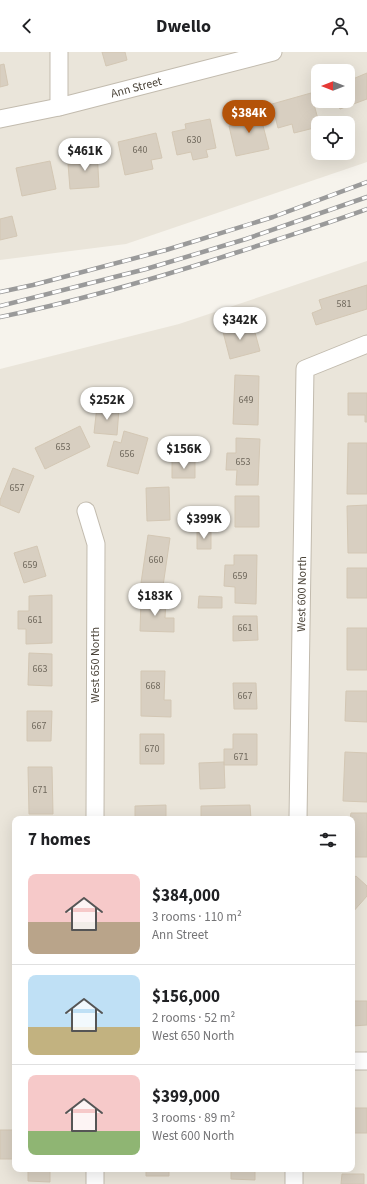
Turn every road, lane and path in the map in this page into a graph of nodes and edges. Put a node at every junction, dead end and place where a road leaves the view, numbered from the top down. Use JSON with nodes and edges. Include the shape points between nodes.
{"nodes":[{"id":1,"x":59,"y":52,"type":"edge"},
{"id":2,"x":273,"y":52,"type":"edge"},
{"id":3,"x":59,"y":107,"type":"junction"},
{"id":4,"x":0,"y":119,"type":"edge"},
{"id":5,"x":367,"y":344,"type":"edge"},
{"id":6,"x":86,"y":511,"type":"dead end"},
{"id":7,"x":95,"y":816,"type":"edge"},
{"id":8,"x":298,"y":816,"type":"edge"},
{"id":9,"x":355,"y":1061,"type":"edge"},
{"id":10,"x":367,"y":1061,"type":"edge"},
{"id":11,"x":95,"y":1172,"type":"edge"},
{"id":12,"x":294,"y":1172,"type":"edge"},
{"id":13,"x":95,"y":1184,"type":"edge"},
{"id":14,"x":294,"y":1184,"type":"edge"}],
"edges":[{"from":1,"to":3,"type":"street"},
{"from":2,"to":3,"type":"street","name":"Ann Street"},
{"from":3,"to":4,"type":"street","name":"Ann Street"},
{"from":5,"to":8,"type":"street","name":"West 600 North","via":[[305,369]]},
{"from":6,"to":7,"type":"street","name":"West 650 North","via":[[96,544]]},
{"from":9,"to":10,"type":"street"},
{"from":11,"to":13,"type":"street"},
{"from":12,"to":14,"type":"street"}]}
